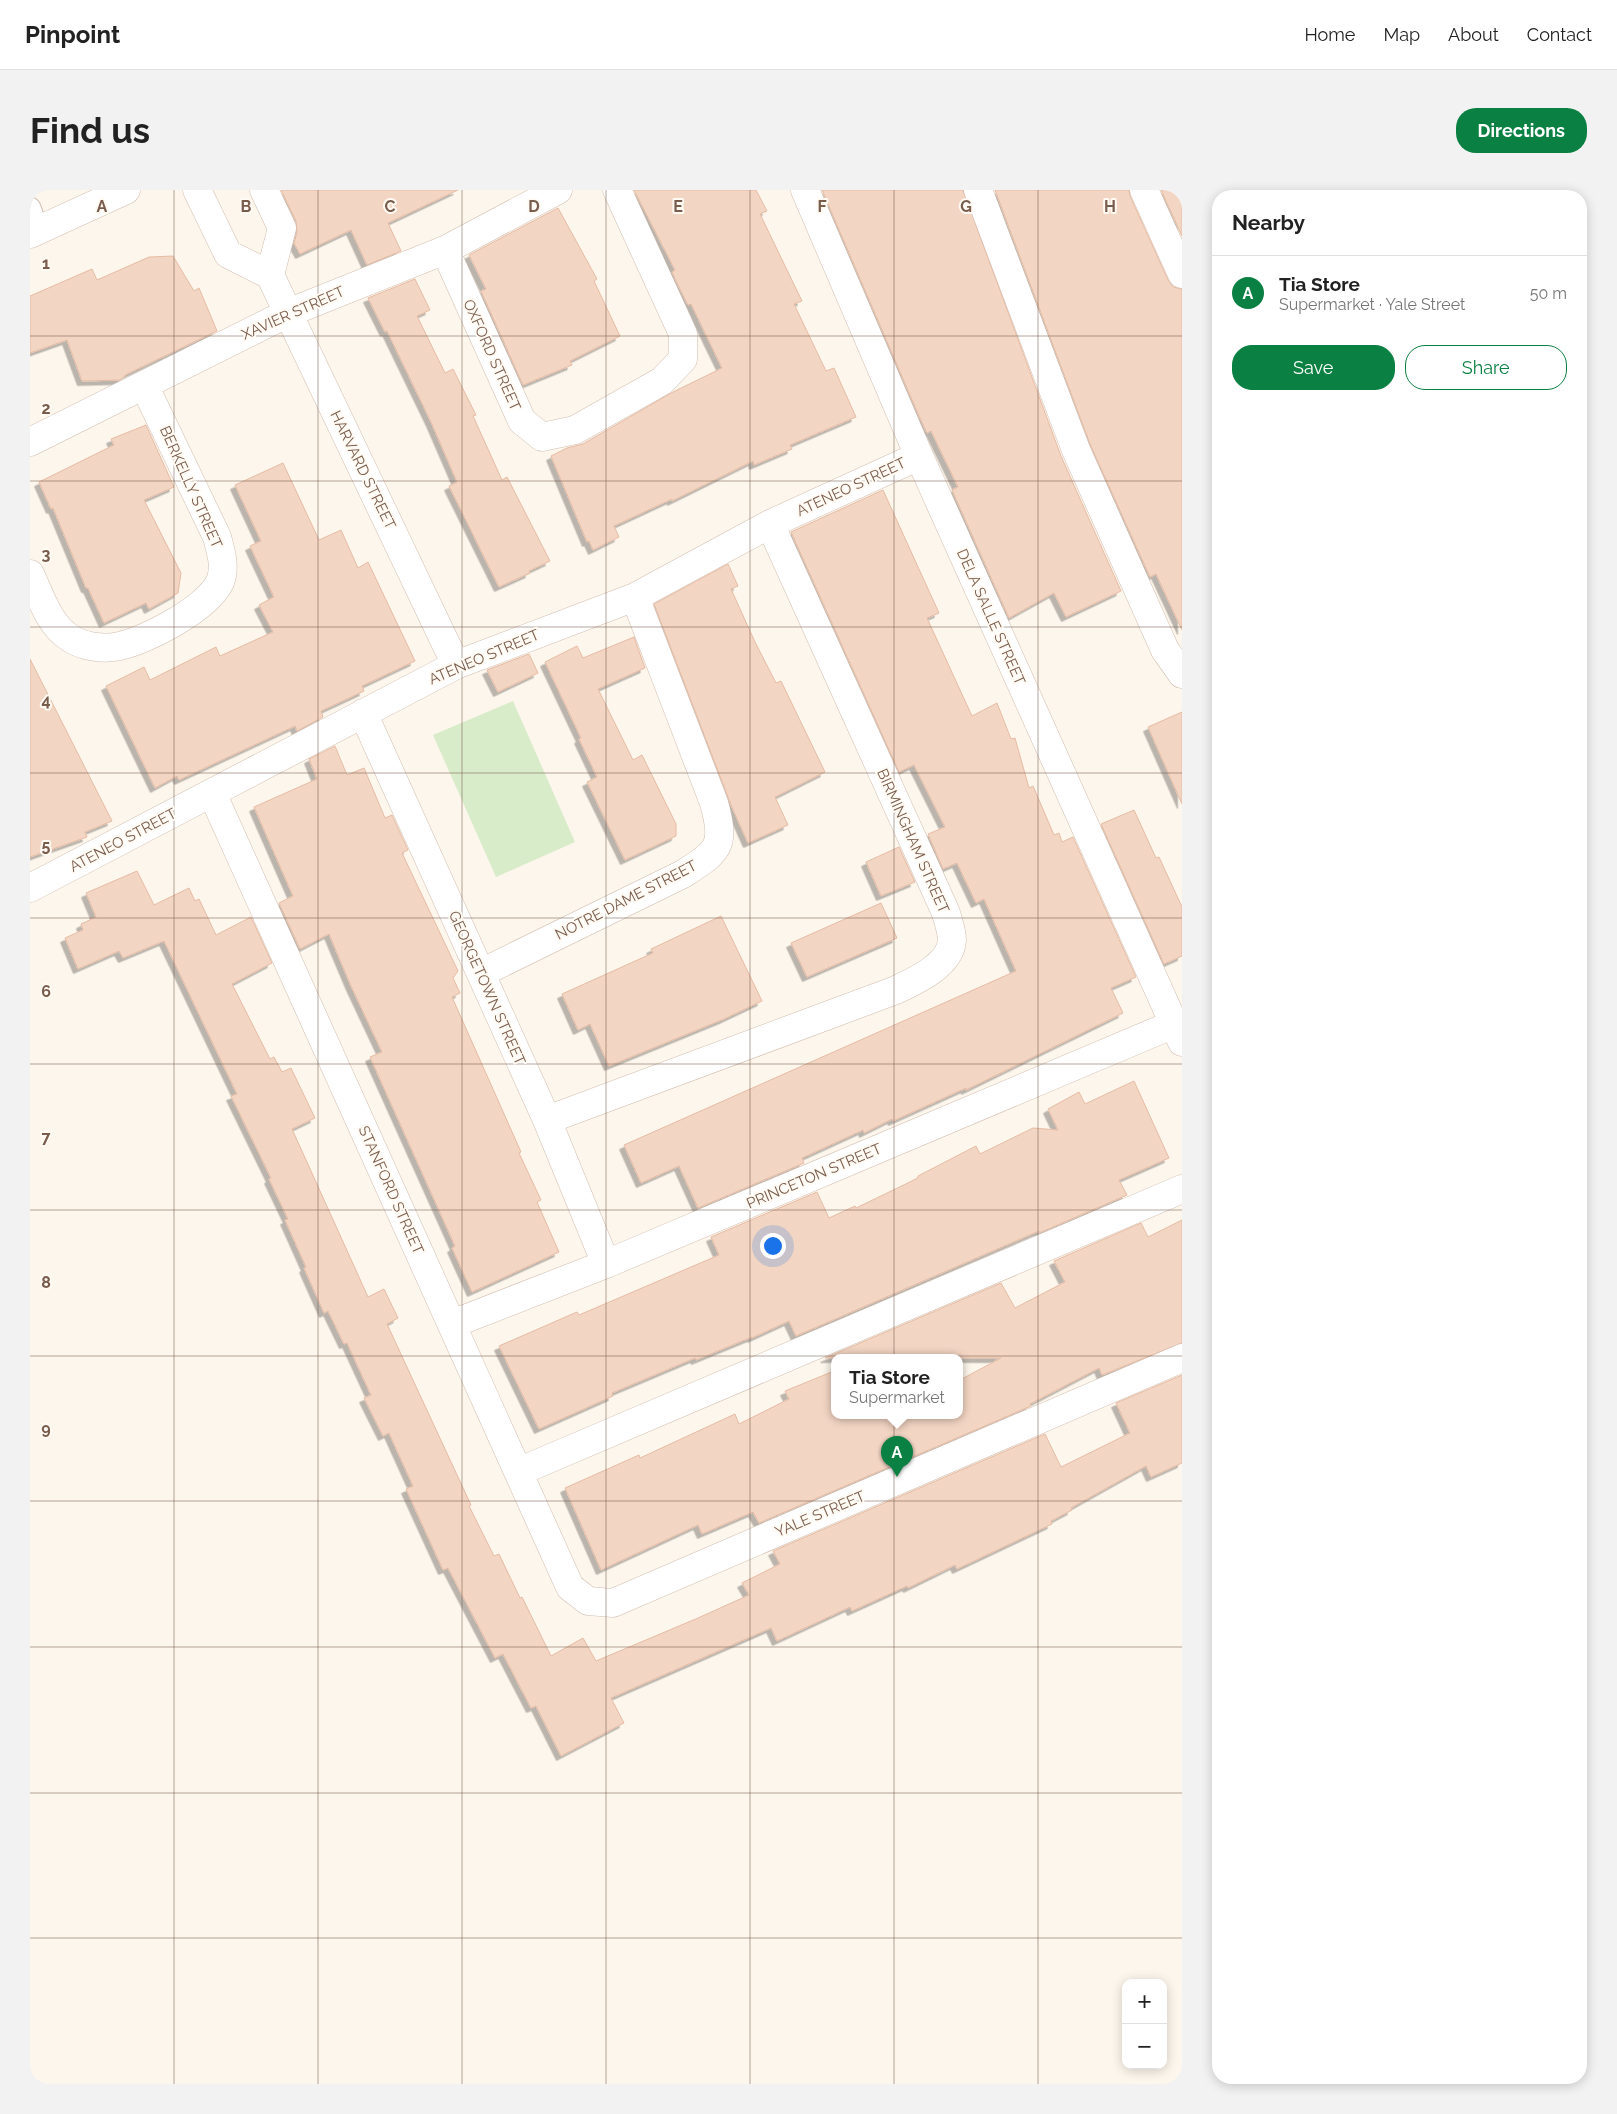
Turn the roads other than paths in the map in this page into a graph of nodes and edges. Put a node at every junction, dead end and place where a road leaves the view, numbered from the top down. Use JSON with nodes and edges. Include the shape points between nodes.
{"nodes":[{"id":1,"x":126,"y":190,"type":"edge"},
{"id":2,"x":197,"y":190,"type":"edge"},
{"id":3,"x":264,"y":190,"type":"edge"},
{"id":4,"x":558,"y":190,"type":"edge"},
{"id":5,"x":617,"y":190,"type":"edge"},
{"id":6,"x":805,"y":190,"type":"edge"},
{"id":7,"x":978,"y":190,"type":"edge"},
{"id":8,"x":1144,"y":190,"type":"edge"},
{"id":9,"x":33,"y":224,"type":"edge"},
{"id":10,"x":445,"y":250,"type":"junction"},
{"id":11,"x":1182,"y":274,"type":"edge"},
{"id":12,"x":270,"y":275,"type":"junction"},
{"id":13,"x":288,"y":313,"type":"junction"},
{"id":14,"x":144,"y":385,"type":"junction"},
{"id":15,"x":30,"y":442,"type":"edge"},
{"id":16,"x":919,"y":456,"type":"junction"},
{"id":17,"x":770,"y":524,"type":"junction"},
{"id":18,"x":30,"y":574,"type":"edge"},
{"id":19,"x":635,"y":597,"type":"junction"},
{"id":20,"x":456,"y":665,"type":"junction"},
{"id":21,"x":1182,"y":674,"type":"edge"},
{"id":22,"x":363,"y":714,"type":"junction"},
{"id":23,"x":212,"y":793,"type":"junction"},
{"id":24,"x":30,"y":888,"type":"edge"},
{"id":25,"x":480,"y":973,"type":"junction"},
{"id":26,"x":1178,"y":1033,"type":"edge"},
{"id":27,"x":547,"y":1120,"type":"junction"},
{"id":28,"x":1182,"y":1189,"type":"edge"},
{"id":29,"x":606,"y":1264,"type":"junction"},
{"id":30,"x":452,"y":1324,"type":"junction"},
{"id":31,"x":1182,"y":1358,"type":"edge"},
{"id":32,"x":518,"y":1472,"type":"junction"},
{"id":33,"x":570,"y":1587,"type":"joint"}],
"edges":[{"from":1,"to":9,"type":"street"},
{"from":2,"to":12,"type":"street","via":[[228,254]]},
{"from":3,"to":12,"type":"street","via":[[282,228]]},
{"from":4,"to":10,"type":"street","name":"XAVIER STREET"},
{"from":5,"to":10,"type":"street","name":"OXFORD STREET","via":[[683,334],[684,359],[662,381],[575,430],[542,437],[522,421]]},
{"from":6,"to":16,"type":"street","name":"DELA SALLE STREET"},
{"from":7,"to":21,"type":"street","via":[[1076,450],[1165,650]]},
{"from":8,"to":11,"type":"street"},
{"from":10,"to":13,"type":"street","name":"XAVIER STREET"},
{"from":12,"to":13,"type":"street","name":"HARVARD STREET"},
{"from":13,"to":14,"type":"street","name":"XAVIER STREET"},
{"from":13,"to":20,"type":"street","name":"HARVARD STREET"},
{"from":14,"to":15,"type":"street","name":"XAVIER STREET"},
{"from":14,"to":18,"type":"street","name":"BERKELLY STREET","via":[[217,537],[224,565],[220,582],[208,600],[186,616],[133,643],[92,647],[70,638],[53,620]]},
{"from":16,"to":17,"type":"street","name":"ATENEO STREET"},
{"from":16,"to":26,"type":"street","name":"DELA SALLE STREET"},
{"from":17,"to":19,"type":"street","name":"ATENEO STREET"},
{"from":17,"to":27,"type":"street","name":"BIRMINGHAM STREET","via":[[946,913],[952,940],[944,959],[924,976],[896,990]]},
{"from":19,"to":20,"type":"street","name":"ATENEO STREET"},
{"from":19,"to":25,"type":"street","name":"NOTRE DAME STREET","via":[[714,803],[721,828],[718,846],[683,874]]},
{"from":20,"to":22,"type":"street","name":"ATENEO STREET"},
{"from":22,"to":23,"type":"street","name":"ATENEO STREET"},
{"from":22,"to":25,"type":"street","name":"GEORGETOWN STREET"},
{"from":23,"to":24,"type":"street","name":"ATENEO STREET"},
{"from":23,"to":30,"type":"street","name":"STANFORD STREET"},
{"from":25,"to":27,"type":"street","name":"GEORGETOWN STREET"},
{"from":26,"to":29,"type":"street","name":"PRINCETON STREET"},
{"from":27,"to":29,"type":"street","name":"GEORGETOWN STREET"},
{"from":28,"to":32,"type":"street"},
{"from":29,"to":30,"type":"street","name":"PRINCETON STREET"},
{"from":30,"to":32,"type":"street","name":"STANFORD STREET"},
{"from":31,"to":33,"type":"street","name":"YALE STREET","via":[[613,1603],[588,1602]]},
{"from":32,"to":33,"type":"street","name":"STANFORD STREET"}]}
